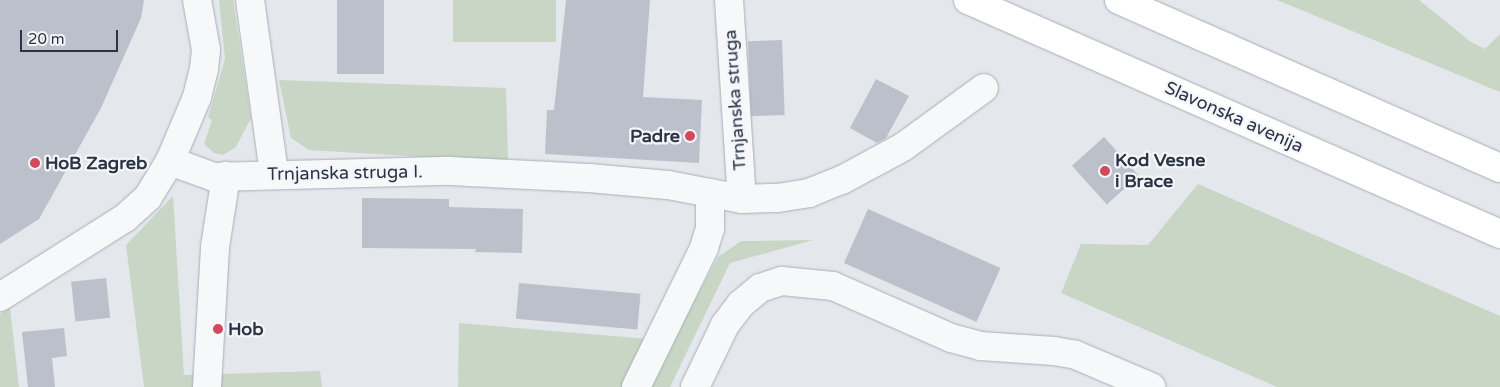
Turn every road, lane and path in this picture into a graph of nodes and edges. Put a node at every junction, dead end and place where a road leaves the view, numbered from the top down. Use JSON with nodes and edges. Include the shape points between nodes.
{"nodes":[{"id":1,"x":197,"y":0,"type":"edge"},
{"id":2,"x":250,"y":0,"type":"edge"},
{"id":3,"x":729,"y":0,"type":"edge"},
{"id":4,"x":968,"y":0,"type":"edge"},
{"id":5,"x":1119,"y":0,"type":"edge"},
{"id":6,"x":984,"y":88,"type":"dead end"},
{"id":7,"x":170,"y":161,"type":"junction"},
{"id":8,"x":1500,"y":168,"type":"edge"},
{"id":9,"x":274,"y":173,"type":"junction"},
{"id":10,"x":226,"y":176,"type":"junction"},
{"id":11,"x":710,"y":193,"type":"junction"},
{"id":12,"x":742,"y":199,"type":"junction"},
{"id":13,"x":1500,"y":234,"type":"edge"},
{"id":14,"x":0,"y":298,"type":"edge"},
{"id":15,"x":1097,"y":377,"type":"edge"},
{"id":16,"x":207,"y":387,"type":"edge"},
{"id":17,"x":636,"y":387,"type":"edge"},
{"id":18,"x":695,"y":387,"type":"edge"},
{"id":19,"x":1151,"y":387,"type":"edge"}],
"edges":[{"from":1,"to":7,"type":"street","via":[[206,50],[204,69],[197,97]]},
{"from":2,"to":9,"type":"street"},
{"from":3,"to":12,"type":"street","name":"Trnjanska struga"},
{"from":4,"to":13,"type":"main road","name":"Slavonska avenija"},
{"from":5,"to":8,"type":"main road"},
{"from":6,"to":12,"type":"street","name":"Trnjanska struga I.","via":[[903,147],[842,180],[809,193]]},
{"from":7,"to":10,"type":"street","name":"Trnjanska struga I.","via":[[214,177]]},
{"from":7,"to":14,"type":"street","via":[[148,197],[125,218]]},
{"from":9,"to":10,"type":"street","name":"Trnjanska struga I."},
{"from":9,"to":11,"type":"street","name":"Trnjanska struga I.","via":[[470,172],[599,178]]},
{"from":10,"to":16,"type":"street","via":[[215,247]]},
{"from":11,"to":12,"type":"street","name":"Trnjanska struga I."},
{"from":11,"to":17,"type":"street","via":[[710,228],[704,248]]},
{"from":15,"to":18,"type":"street","via":[[1054,350],[980,346],[951,338],[833,286],[782,281],[760,288],[741,304],[725,324]]},
{"from":15,"to":19,"type":"street"}]}
